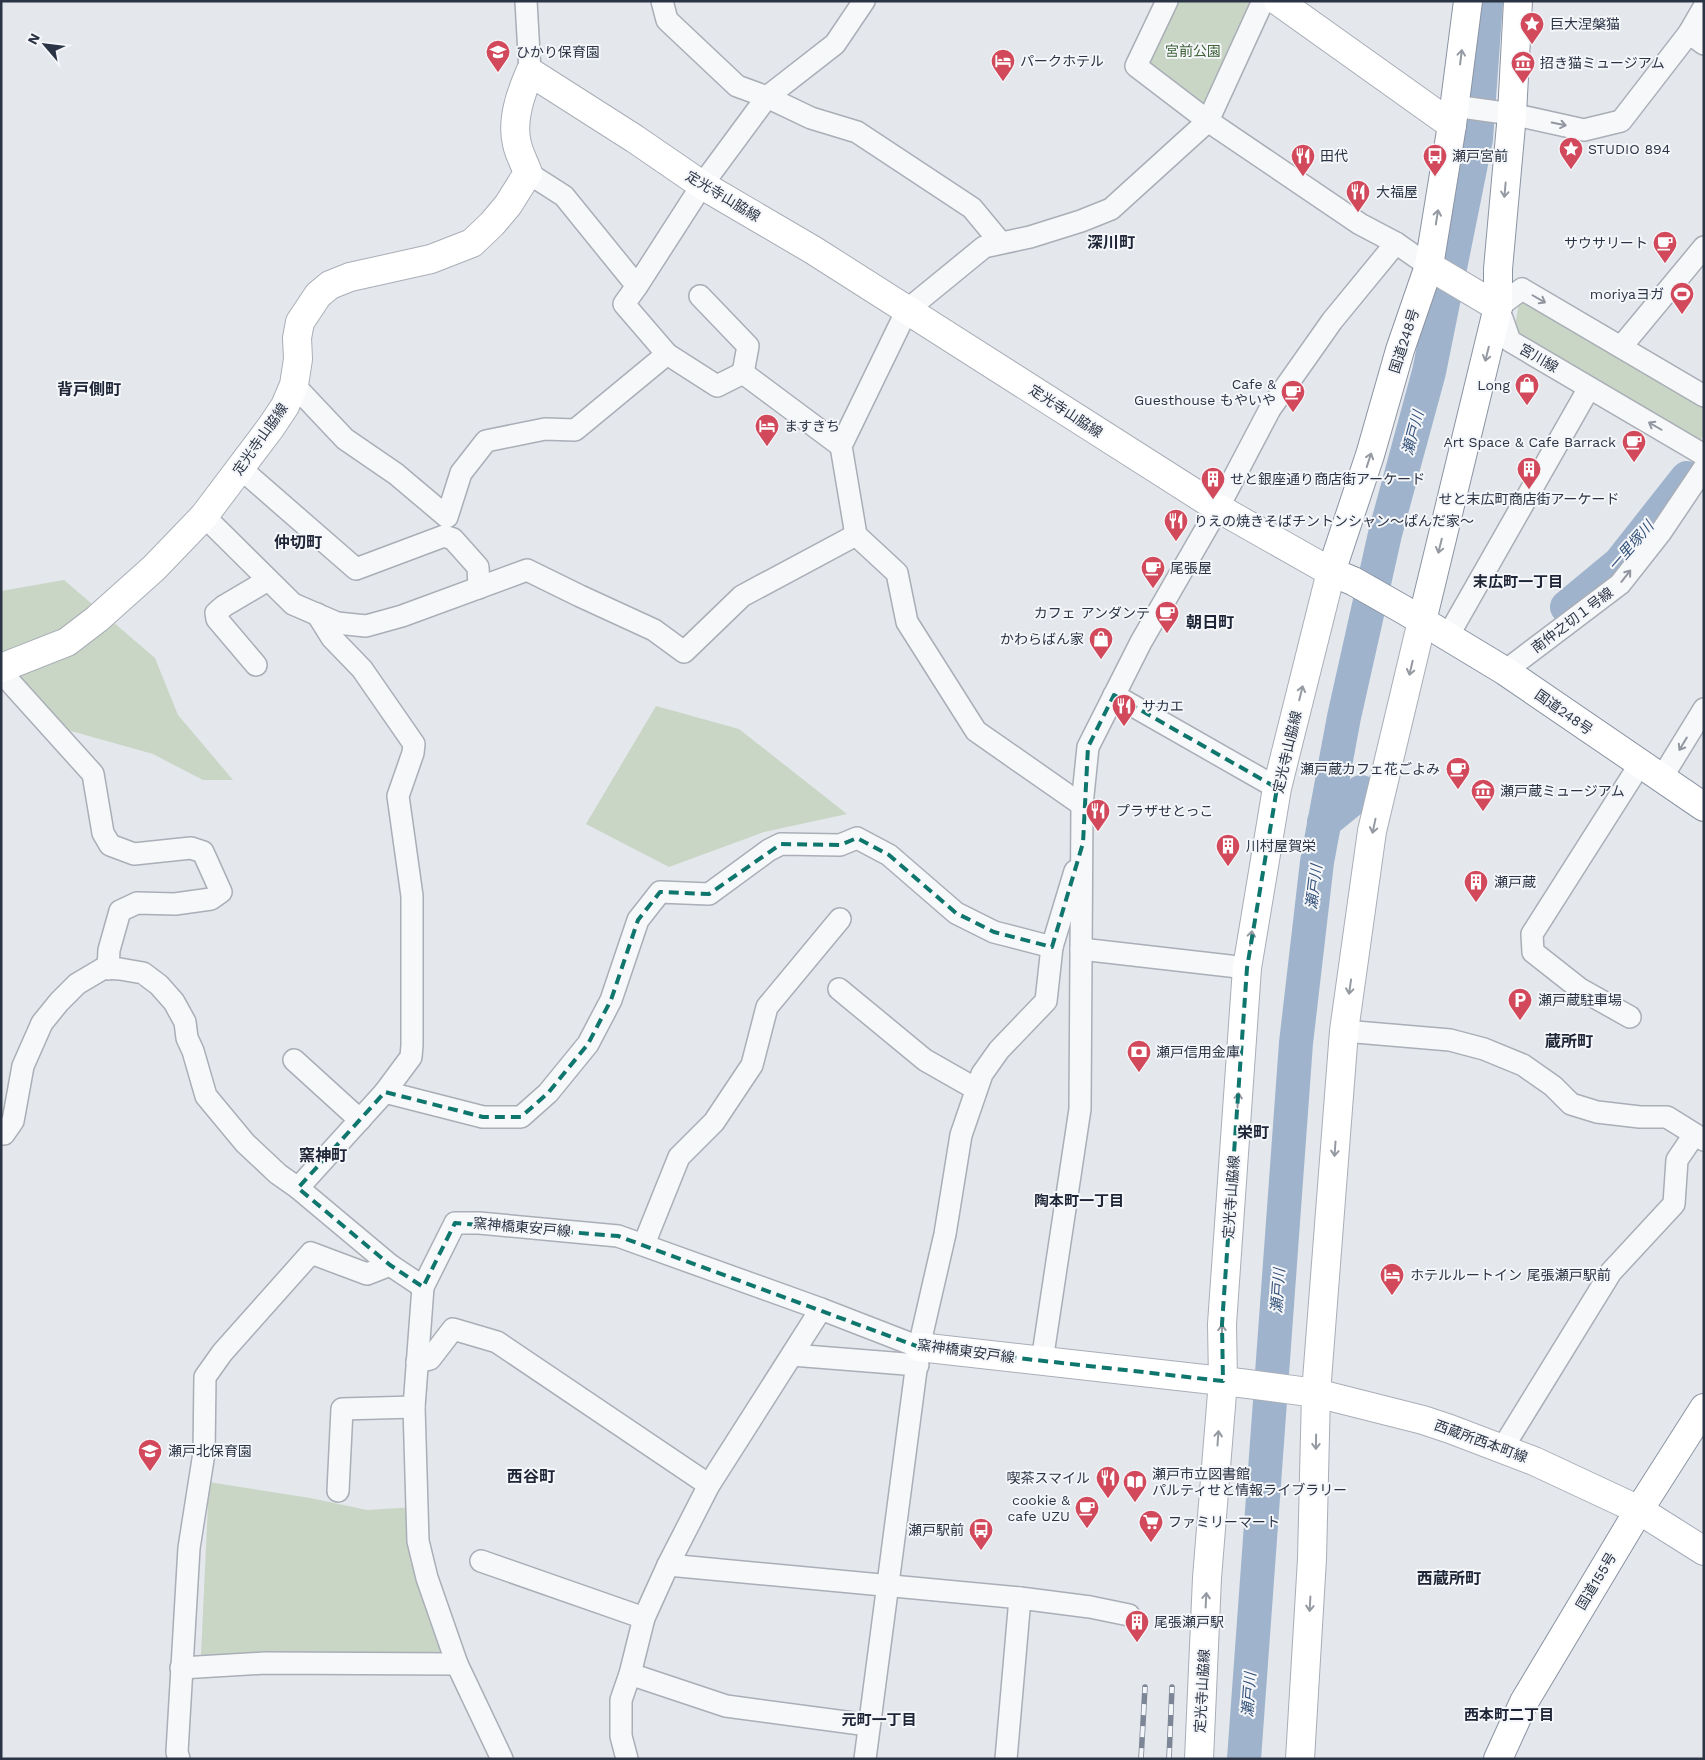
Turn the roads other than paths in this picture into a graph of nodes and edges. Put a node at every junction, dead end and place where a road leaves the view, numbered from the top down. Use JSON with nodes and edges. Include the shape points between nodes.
{"nodes":[{"id":1,"x":526,"y":1,"type":"edge"},
{"id":2,"x":662,"y":1,"type":"edge"},
{"id":3,"x":864,"y":1,"type":"edge"},
{"id":4,"x":1167,"y":1,"type":"edge"},
{"id":5,"x":1263,"y":1,"type":"edge"},
{"id":6,"x":1278,"y":1,"type":"edge"},
{"id":7,"x":1468,"y":1,"type":"edge"},
{"id":8,"x":1518,"y":1,"type":"edge"},
{"id":9,"x":1704,"y":7,"type":"edge"},
{"id":10,"x":1696,"y":38,"type":"edge"},
{"id":11,"x":530,"y":72,"type":"junction"},
{"id":12,"x":767,"y":97,"type":"junction"},
{"id":13,"x":1457,"y":113,"type":"junction"},
{"id":14,"x":1506,"y":114,"type":"junction"},
{"id":15,"x":1208,"y":121,"type":"junction"},
{"id":16,"x":528,"y":173,"type":"junction"},
{"id":17,"x":702,"y":185,"type":"junction"},
{"id":18,"x":1001,"y":243,"type":"junction"},
{"id":19,"x":1396,"y":243,"type":"junction"},
{"id":20,"x":1704,"y":247,"type":"edge"},
{"id":21,"x":1434,"y":268,"type":"junction"},
{"id":22,"x":637,"y":286,"type":"junction"},
{"id":23,"x":700,"y":296,"type":"dead end"},
{"id":24,"x":1492,"y":303,"type":"junction"},
{"id":25,"x":907,"y":310,"type":"junction"},
{"id":26,"x":1621,"y":347,"type":"junction"},
{"id":27,"x":667,"y":354,"type":"junction"},
{"id":28,"x":743,"y":373,"type":"junction"},
{"id":29,"x":294,"y":385,"type":"junction"},
{"id":30,"x":1589,"y":388,"type":"junction"},
{"id":31,"x":1704,"y":396,"type":"edge"},
{"id":32,"x":841,"y":446,"type":"junction"},
{"id":33,"x":1704,"y":455,"type":"edge"},
{"id":34,"x":240,"y":468,"type":"junction"},
{"id":35,"x":1704,"y":468,"type":"edge"},
{"id":36,"x":1218,"y":508,"type":"junction"},
{"id":37,"x":204,"y":516,"type":"junction"},
{"id":38,"x":856,"y":536,"type":"junction"},
{"id":39,"x":1342,"y":577,"type":"junction"},
{"id":40,"x":268,"y":580,"type":"junction"},
{"id":41,"x":479,"y":588,"type":"junction"},
{"id":42,"x":317,"y":614,"type":"junction"},
{"id":43,"x":1413,"y":615,"type":"junction"},
{"id":44,"x":1448,"y":636,"type":"junction"},
{"id":45,"x":256,"y":665,"type":"dead end"},
{"id":46,"x":1,"y":670,"type":"edge"},
{"id":47,"x":1505,"y":671,"type":"junction"},
{"id":48,"x":1114,"y":695,"type":"junction"},
{"id":49,"x":1704,"y":709,"type":"edge"},
{"id":50,"x":1651,"y":771,"type":"junction"},
{"id":51,"x":1277,"y":788,"type":"junction"},
{"id":52,"x":1082,"y":805,"type":"junction"},
{"id":53,"x":1704,"y":808,"type":"edge"},
{"id":54,"x":1083,"y":843,"type":"junction"},
{"id":55,"x":840,"y":919,"type":"dead end"},
{"id":56,"x":1052,"y":948,"type":"junction"},
{"id":57,"x":1081,"y":949,"type":"junction"},
{"id":58,"x":1247,"y":968,"type":"junction"},
{"id":59,"x":108,"y":969,"type":"junction"},
{"id":60,"x":839,"y":989,"type":"dead end"},
{"id":61,"x":1630,"y":1017,"type":"dead end"},
{"id":62,"x":1344,"y":1031,"type":"junction"},
{"id":63,"x":294,"y":1060,"type":"dead end"},
{"id":64,"x":976,"y":1089,"type":"junction"},
{"id":65,"x":385,"y":1092,"type":"junction"},
{"id":66,"x":360,"y":1120,"type":"junction"},
{"id":67,"x":1,"y":1131,"type":"edge"},
{"id":68,"x":1699,"y":1137,"type":"edge"},
{"id":69,"x":298,"y":1188,"type":"junction"},
{"id":70,"x":644,"y":1244,"type":"junction"},
{"id":71,"x":390,"y":1265,"type":"junction"},
{"id":72,"x":423,"y":1287,"type":"junction"},
{"id":73,"x":821,"y":1309,"type":"junction"},
{"id":74,"x":792,"y":1355,"type":"junction"},
{"id":75,"x":918,"y":1356,"type":"junction"},
{"id":76,"x":1042,"y":1361,"type":"junction"},
{"id":77,"x":418,"y":1362,"type":"junction"},
{"id":78,"x":1232,"y":1382,"type":"junction"},
{"id":79,"x":1310,"y":1392,"type":"junction"},
{"id":80,"x":414,"y":1407,"type":"junction"},
{"id":81,"x":1704,"y":1408,"type":"edge"},
{"id":82,"x":1502,"y":1449,"type":"junction"},
{"id":83,"x":709,"y":1485,"type":"junction"},
{"id":84,"x":338,"y":1491,"type":"dead end"},
{"id":85,"x":1639,"y":1510,"type":"junction"},
{"id":86,"x":1704,"y":1550,"type":"edge"},
{"id":87,"x":481,"y":1561,"type":"dead end"},
{"id":88,"x":668,"y":1565,"type":"junction"},
{"id":89,"x":888,"y":1586,"type":"junction"},
{"id":90,"x":1020,"y":1598,"type":"junction"},
{"id":91,"x":1129,"y":1615,"type":"dead end"},
{"id":92,"x":644,"y":1618,"type":"junction"},
{"id":93,"x":457,"y":1664,"type":"junction"},
{"id":94,"x":181,"y":1668,"type":"junction"},
{"id":95,"x":630,"y":1674,"type":"junction"},
{"id":96,"x":868,"y":1725,"type":"junction"},
{"id":97,"x":1502,"y":1756,"type":"edge"},
{"id":98,"x":498,"y":1758,"type":"edge"},
{"id":99,"x":179,"y":1759,"type":"edge"},
{"id":100,"x":628,"y":1759,"type":"edge"},
{"id":101,"x":865,"y":1759,"type":"edge"},
{"id":102,"x":1006,"y":1759,"type":"edge"},
{"id":103,"x":1199,"y":1759,"type":"edge"},
{"id":104,"x":1300,"y":1759,"type":"edge"}],
"edges":[{"from":1,"to":11,"type":"street"},
{"from":2,"to":12,"type":"street","via":[[667,20],[737,86]]},
{"from":3,"to":12,"type":"street","via":[[835,44]]},
{"from":4,"to":15,"type":"street","via":[[1136,66]]},
{"from":5,"to":15,"type":"street"},
{"from":6,"to":13,"type":"main road"},
{"from":13,"to":7,"type":"main road","name":"国道248号","one_way":true},
{"from":8,"to":14,"type":"main road"},
{"from":9,"to":10,"type":"street"},
{"from":14,"to":10,"type":"street","one_way":true,"via":[[1584,130],[1621,121]]},
{"from":11,"to":16,"type":"main road","via":[[521,92],[516,119],[516,143]]},
{"from":11,"to":17,"type":"main road","name":"定光寺山脇線"},
{"from":12,"to":17,"type":"street"},
{"from":12,"to":18,"type":"street","via":[[811,118],[857,132],[972,208]]},
{"from":13,"to":14,"type":"street"},
{"from":21,"to":13,"type":"main road","name":"国道248号","one_way":true},
{"from":14,"to":24,"type":"main road","one_way":true,"via":[[1498,269]]},
{"from":15,"to":18,"type":"street","via":[[1111,209],[1030,237]]},
{"from":15,"to":19,"type":"street","via":[[1360,224]]},
{"from":16,"to":22,"type":"street","via":[[564,196]]},
{"from":16,"to":29,"type":"main road","name":"定光寺山脇線","via":[[508,205],[472,243],[431,258],[350,277],[330,285],[318,295],[300,322]]},
{"from":17,"to":22,"type":"street"},
{"from":17,"to":25,"type":"main road","name":"定光寺山脇線"},
{"from":18,"to":25,"type":"street","via":[[984,247]]},
{"from":19,"to":21,"type":"street"},
{"from":19,"to":36,"type":"street","via":[[1332,321],[1270,409]]},
{"from":20,"to":26,"type":"street"},
{"from":21,"to":24,"type":"main road"},
{"from":39,"to":21,"type":"main road","name":"国道248号","one_way":true,"via":[[1370,456],[1400,350]]},
{"from":22,"to":27,"type":"street","via":[[624,304]]},
{"from":23,"to":28,"type":"street","via":[[748,346]]},
{"from":24,"to":26,"type":"street","one_way":true,"via":[[1522,289]]},
{"from":24,"to":30,"type":"street","name":"宮川線","via":[[1510,341]]},
{"from":24,"to":43,"type":"main road","one_way":true},
{"from":25,"to":32,"type":"street"},
{"from":25,"to":36,"type":"main road","name":"定光寺山脇線"},
{"from":26,"to":31,"type":"street"},
{"from":27,"to":28,"type":"street","via":[[717,386]]},
{"from":27,"to":29,"type":"street","via":[[575,430],[546,429],[486,441],[461,473],[447,517],[396,474],[345,439]]},
{"from":28,"to":32,"type":"street"},
{"from":29,"to":34,"type":"main road","name":"定光寺山脇線","via":[[285,406]]},
{"from":33,"to":30,"type":"street","name":"宮川線","one_way":true},
{"from":30,"to":44,"type":"street"},
{"from":32,"to":38,"type":"street"},
{"from":34,"to":37,"type":"main road","name":"定光寺山脇線"},
{"from":34,"to":41,"type":"street","via":[[356,569],[444,536],[453,540],[478,567]]},
{"from":47,"to":35,"type":"street","name":"南仲之切１号線","one_way":true,"via":[[1620,584],[1661,532]]},
{"from":36,"to":39,"type":"main road","name":"定光寺山脇線"},
{"from":36,"to":48,"type":"street"},
{"from":37,"to":40,"type":"street"},
{"from":37,"to":46,"type":"main road","name":"定光寺山脇線","via":[[154,568],[67,642]]},
{"from":38,"to":41,"type":"street","via":[[742,596],[684,652],[654,630],[527,570]]},
{"from":38,"to":52,"type":"street","via":[[897,573],[907,622],[976,731]]},
{"from":39,"to":43,"type":"main road","name":"国道248号"},
{"from":51,"to":39,"type":"main road","name":"定光寺山脇線","one_way":true},
{"from":40,"to":42,"type":"street","via":[[293,604]]},
{"from":40,"to":45,"type":"street","via":[[216,613],[217,619]]},
{"from":41,"to":42,"type":"street","via":[[366,626],[337,623]]},
{"from":42,"to":65,"type":"street","via":[[332,638],[362,669],[414,744],[398,796],[412,896],[411,1057]]},
{"from":43,"to":44,"type":"main road","name":"国道248号"},
{"from":43,"to":62,"type":"main road","one_way":true,"via":[[1372,831]]},
{"from":44,"to":47,"type":"main road","name":"国道248号"},
{"from":46,"to":59,"type":"street","via":[[93,774],[103,833],[110,846],[134,854],[191,848],[203,852],[222,892],[211,899],[175,904],[137,903],[120,911],[109,950]]},
{"from":47,"to":50,"type":"main road","name":"国道248号"},
{"from":48,"to":51,"type":"street"},
{"from":48,"to":52,"type":"street","via":[[1088,747]]},
{"from":49,"to":50,"type":"street","one_way":true},
{"from":50,"to":53,"type":"main road","name":"国道248号"},
{"from":50,"to":61,"type":"street","via":[[1532,934],[1533,952],[1580,989]]},
{"from":58,"to":51,"type":"main road","name":"定光寺山脇線","one_way":true},
{"from":52,"to":54,"type":"street"},
{"from":54,"to":56,"type":"street"},
{"from":54,"to":57,"type":"street"},
{"from":55,"to":70,"type":"street","via":[[767,1007],[752,1065],[714,1122],[679,1156]]},
{"from":56,"to":64,"type":"street","via":[[1046,1001],[999,1050]]},
{"from":56,"to":65,"type":"street","via":[[994,932],[956,913],[889,855],[857,838],[840,845],[781,844],[709,894],[660,892],[638,920],[611,1000],[588,1044],[548,1093],[522,1117],[482,1117]]},
{"from":57,"to":58,"type":"street"},
{"from":57,"to":76,"type":"street","via":[[1080,1109]]},
{"from":78,"to":58,"type":"main road","name":"定光寺山脇線","one_way":true,"via":[[1222,1324]]},
{"from":59,"to":67,"type":"street","via":[[104,968],[77,984],[42,1023],[22,1066],[13,1121],[4,1134]]},
{"from":59,"to":69,"type":"street","via":[[143,973],[174,1002],[185,1022],[206,1096],[245,1143]]},
{"from":60,"to":64,"type":"street","via":[[925,1060]]},
{"from":62,"to":68,"type":"street","via":[[1450,1040],[1484,1049],[1523,1065],[1553,1086],[1571,1104],[1596,1112],[1667,1117]]},
{"from":62,"to":79,"type":"main road","one_way":true},
{"from":63,"to":66,"type":"street"},
{"from":64,"to":75,"type":"street","via":[[961,1135],[945,1234]]},
{"from":65,"to":66,"type":"street"},
{"from":66,"to":69,"type":"street"},
{"from":68,"to":82,"type":"street","via":[[1677,1160],[1674,1204],[1611,1272]]},
{"from":69,"to":71,"type":"street"},
{"from":70,"to":72,"type":"street","name":"窯神橋東安戸線","via":[[618,1236],[456,1223]]},
{"from":70,"to":73,"type":"street","name":"窯神橋東安戸線"},
{"from":71,"to":72,"type":"street"},
{"from":71,"to":94,"type":"street","via":[[367,1274],[311,1253],[222,1353],[205,1377],[204,1453],[189,1548]]},
{"from":72,"to":77,"type":"street"},
{"from":73,"to":74,"type":"street"},
{"from":73,"to":75,"type":"street","name":"窯神橋東安戸線"},
{"from":74,"to":75,"type":"street"},
{"from":74,"to":83,"type":"street"},
{"from":75,"to":76,"type":"main road","name":"窯神橋東安戸線"},
{"from":75,"to":89,"type":"street"},
{"from":76,"to":78,"type":"main road","name":"窯神橋東安戸線"},
{"from":77,"to":80,"type":"street"},
{"from":77,"to":83,"type":"street","via":[[430,1359],[454,1329],[497,1342]]},
{"from":78,"to":79,"type":"main road","name":"窯神橋東安戸線"},
{"from":103,"to":78,"type":"main road","name":"定光寺山脇線","one_way":true,"via":[[1208,1578]]},
{"from":79,"to":82,"type":"main road","name":"西蔵所西本町線","via":[[1423,1420]]},
{"from":79,"to":104,"type":"main road","one_way":true,"via":[[1312,1559]]},
{"from":80,"to":84,"type":"street","via":[[342,1409]]},
{"from":80,"to":93,"type":"street","via":[[418,1541],[427,1578]]},
{"from":81,"to":85,"type":"main road","name":"国道155号"},
{"from":82,"to":85,"type":"main road","name":"西蔵所西本町線"},
{"from":83,"to":88,"type":"street"},
{"from":85,"to":86,"type":"main road","name":"西蔵所西本町線"},
{"from":85,"to":97,"type":"main road","name":"国道155号","via":[[1524,1702]]},
{"from":87,"to":92,"type":"street"},
{"from":88,"to":89,"type":"street"},
{"from":88,"to":92,"type":"street"},
{"from":89,"to":90,"type":"street"},
{"from":89,"to":96,"type":"street"},
{"from":90,"to":91,"type":"street"},
{"from":90,"to":102,"type":"street"},
{"from":92,"to":95,"type":"street"},
{"from":93,"to":94,"type":"street","via":[[264,1663]]},
{"from":93,"to":98,"type":"street"},
{"from":94,"to":99,"type":"street"},
{"from":95,"to":96,"type":"street","via":[[726,1706]]},
{"from":95,"to":100,"type":"street","via":[[622,1700],[621,1736]]},
{"from":96,"to":101,"type":"street"}]}
